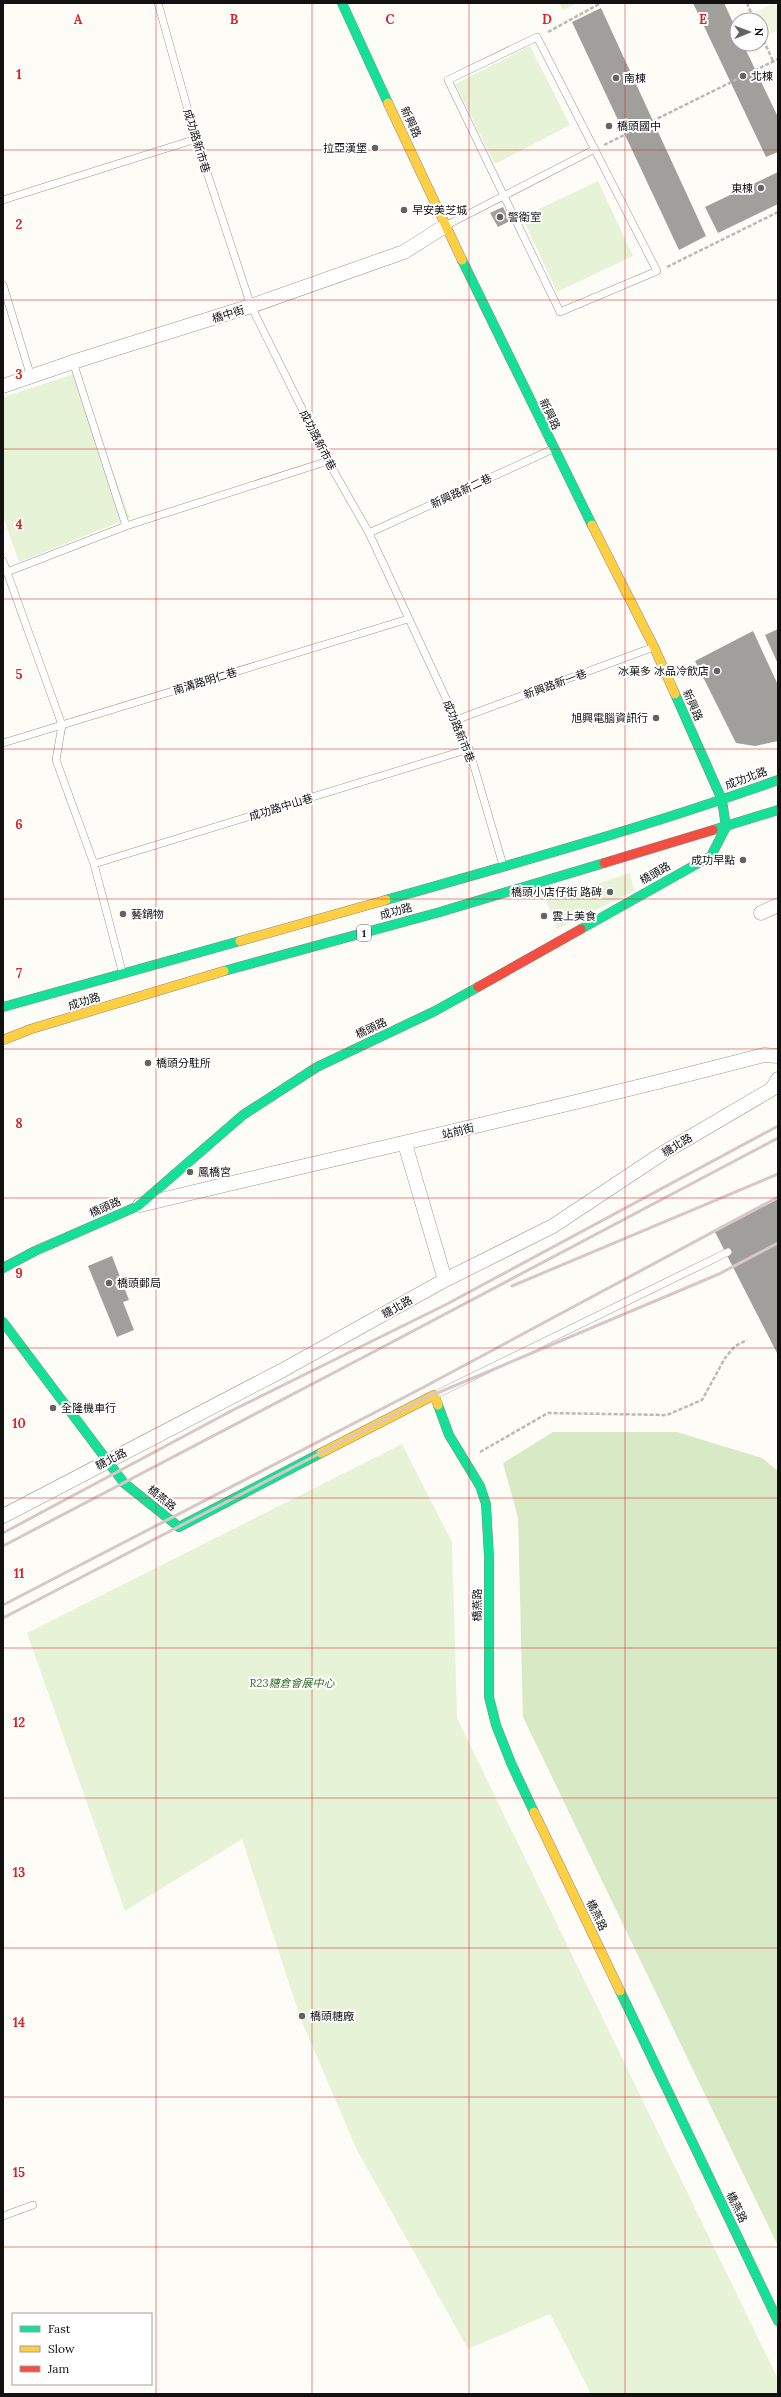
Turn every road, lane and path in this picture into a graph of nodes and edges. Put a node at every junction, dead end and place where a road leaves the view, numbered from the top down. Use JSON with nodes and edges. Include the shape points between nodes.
{"nodes":[{"id":1,"x":158,"y":3,"type":"edge"},
{"id":2,"x":342,"y":3,"type":"edge"},
{"id":3,"x":601,"y":3,"type":"edge"},
{"id":4,"x":537,"y":38,"type":"junction"},
{"id":5,"x":769,"y":52,"type":"edge"},
{"id":6,"x":778,"y":59,"type":"edge"},
{"id":7,"x":773,"y":61,"type":"junction"},
{"id":8,"x":196,"y":139,"type":"junction"},
{"id":9,"x":595,"y":149,"type":"junction"},
{"id":10,"x":503,"y":195,"type":"junction"},
{"id":11,"x":3,"y":200,"type":"edge"},
{"id":12,"x":778,"y":212,"type":"edge"},
{"id":13,"x":445,"y":226,"type":"junction"},
{"id":14,"x":657,"y":271,"type":"junction"},
{"id":15,"x":3,"y":285,"type":"edge"},
{"id":16,"x":252,"y":306,"type":"junction"},
{"id":17,"x":73,"y":362,"type":"junction"},
{"id":18,"x":31,"y":377,"type":"junction"},
{"id":19,"x":3,"y":386,"type":"edge"},
{"id":20,"x":553,"y":448,"type":"junction"},
{"id":21,"x":328,"y":461,"type":"junction"},
{"id":22,"x":126,"y":526,"type":"junction"},
{"id":23,"x":369,"y":533,"type":"junction"},
{"id":24,"x":3,"y":561,"type":"edge"},
{"id":25,"x":7,"y":572,"type":"junction"},
{"id":26,"x":408,"y":619,"type":"junction"},
{"id":27,"x":654,"y":647,"type":"junction"},
{"id":28,"x":456,"y":720,"type":"junction"},
{"id":29,"x":62,"y":725,"type":"junction"},
{"id":30,"x":3,"y":744,"type":"edge"},
{"id":31,"x":469,"y":749,"type":"junction"},
{"id":32,"x":778,"y":780,"type":"edge"},
{"id":33,"x":722,"y":800,"type":"junction"},
{"id":34,"x":778,"y":810,"type":"edge"},
{"id":35,"x":726,"y":827,"type":"junction"},
{"id":36,"x":94,"y":864,"type":"junction"},
{"id":37,"x":504,"y":867,"type":"junction"},
{"id":38,"x":778,"y":905,"type":"edge"},
{"id":39,"x":761,"y":913,"type":"dead end"},
{"id":40,"x":122,"y":973,"type":"junction"},
{"id":41,"x":3,"y":1007,"type":"edge"},
{"id":42,"x":3,"y":1040,"type":"edge"},
{"id":43,"x":778,"y":1056,"type":"edge"},
{"id":44,"x":778,"y":1079,"type":"edge"},
{"id":45,"x":405,"y":1144,"type":"junction"},
{"id":46,"x":138,"y":1206,"type":"junction"},
{"id":47,"x":728,"y":1252,"type":"dead end"},
{"id":48,"x":3,"y":1268,"type":"edge"},
{"id":49,"x":445,"y":1280,"type":"junction"},
{"id":50,"x":3,"y":1322,"type":"edge"},
{"id":51,"x":747,"y":1340,"type":"dead end"},
{"id":52,"x":434,"y":1396,"type":"junction"},
{"id":53,"x":109,"y":1460,"type":"junction"},
{"id":54,"x":465,"y":1460,"type":"junction"},
{"id":55,"x":3,"y":1516,"type":"edge"},
{"id":56,"x":33,"y":2205,"type":"dead end"},
{"id":57,"x":3,"y":2216,"type":"edge"},
{"id":58,"x":778,"y":2321,"type":"edge"}],
"edges":[{"from":1,"to":8,"type":"lane","name":"成功路新市巷"},
{"from":2,"to":13,"type":"street","name":"新興路"},
{"from":3,"to":4,"type":"path"},
{"from":4,"to":9,"type":"lane"},
{"from":4,"to":10,"type":"lane","via":[[448,80]]},
{"from":5,"to":7,"type":"path"},
{"from":6,"to":7,"type":"path"},
{"from":7,"to":9,"type":"path"},
{"from":8,"to":11,"type":"lane"},
{"from":8,"to":16,"type":"lane","name":"成功路新市巷"},
{"from":9,"to":10,"type":"lane"},
{"from":9,"to":14,"type":"lane"},
{"from":10,"to":13,"type":"lane"},
{"from":10,"to":14,"type":"lane","via":[[560,312]]},
{"from":12,"to":14,"type":"path"},
{"from":13,"to":16,"type":"street","name":"橋中街","via":[[404,252]]},
{"from":13,"to":20,"type":"street","name":"新興路"},
{"from":15,"to":18,"type":"lane"},
{"from":16,"to":17,"type":"street","name":"橋中街"},
{"from":16,"to":21,"type":"lane","name":"成功路新市巷"},
{"from":17,"to":18,"type":"street","name":"橋中街"},
{"from":17,"to":22,"type":"lane"},
{"from":18,"to":19,"type":"street","name":"橋中街"},
{"from":20,"to":23,"type":"lane","name":"新興路新二巷"},
{"from":20,"to":27,"type":"street","name":"新興路"},
{"from":21,"to":22,"type":"lane"},
{"from":21,"to":23,"type":"lane","name":"成功路新市巷"},
{"from":22,"to":25,"type":"lane"},
{"from":23,"to":26,"type":"lane","name":"成功路新市巷"},
{"from":24,"to":25,"type":"lane"},
{"from":25,"to":29,"type":"lane"},
{"from":26,"to":28,"type":"lane","name":"成功路新市巷"},
{"from":26,"to":29,"type":"lane","name":"南溝路明仁巷"},
{"from":27,"to":28,"type":"lane","name":"新興路新一巷"},
{"from":27,"to":33,"type":"street","name":"新興路"},
{"from":28,"to":31,"type":"lane","name":"成功路新市巷"},
{"from":29,"to":30,"type":"lane","name":"南溝路明仁巷"},
{"from":29,"to":36,"type":"lane","via":[[56,760]]},
{"from":31,"to":36,"type":"lane","name":"成功路中山巷"},
{"from":31,"to":37,"type":"lane","name":"成功路新市巷"},
{"from":32,"to":33,"type":"street","name":"成功北路"},
{"from":33,"to":35,"type":"street"},
{"from":33,"to":37,"type":"street","name":"成功路"},
{"from":34,"to":35,"type":"street","number":"1"},
{"from":35,"to":42,"type":"street","name":"成功路","number":"1","via":[[440,912],[208,975],[31,1029]]},
{"from":35,"to":46,"type":"street","name":"橋頭路","via":[[711,856],[435,1011],[297,1079],[243,1115]]},
{"from":36,"to":40,"type":"lane"},
{"from":37,"to":40,"type":"street","name":"成功路"},
{"from":38,"to":39,"type":"street"},
{"from":40,"to":41,"type":"street","name":"成功路"},
{"from":43,"to":45,"type":"street","name":"站前街","via":[[764,1054]]},
{"from":44,"to":49,"type":"street","name":"糖北路","via":[[772,1090],[663,1153],[553,1226]]},
{"from":45,"to":46,"type":"street","name":"站前街","via":[[348,1155]]},
{"from":45,"to":49,"type":"street"},
{"from":46,"to":48,"type":"street","name":"橋頭路","via":[[35,1251]]},
{"from":47,"to":52,"type":"lane"},
{"from":49,"to":53,"type":"street","name":"糖北路","via":[[283,1370]]},
{"from":50,"to":53,"type":"street","name":"橋燕路"},
{"from":51,"to":54,"type":"path","via":[[735,1346],[726,1358],[702,1400],[667,1415],[548,1413]]},
{"from":52,"to":53,"type":"street","name":"橋燕路","via":[[179,1527],[124,1483]]},
{"from":52,"to":54,"type":"street","name":"橋燕路","via":[[449,1435]]},
{"from":53,"to":55,"type":"street","name":"糖北路"},
{"from":54,"to":58,"type":"street","name":"橋燕路","via":[[480,1486],[486,1504],[489,1557],[489,1697],[496,1725],[518,1777]]},
{"from":56,"to":57,"type":"lane"}]}
